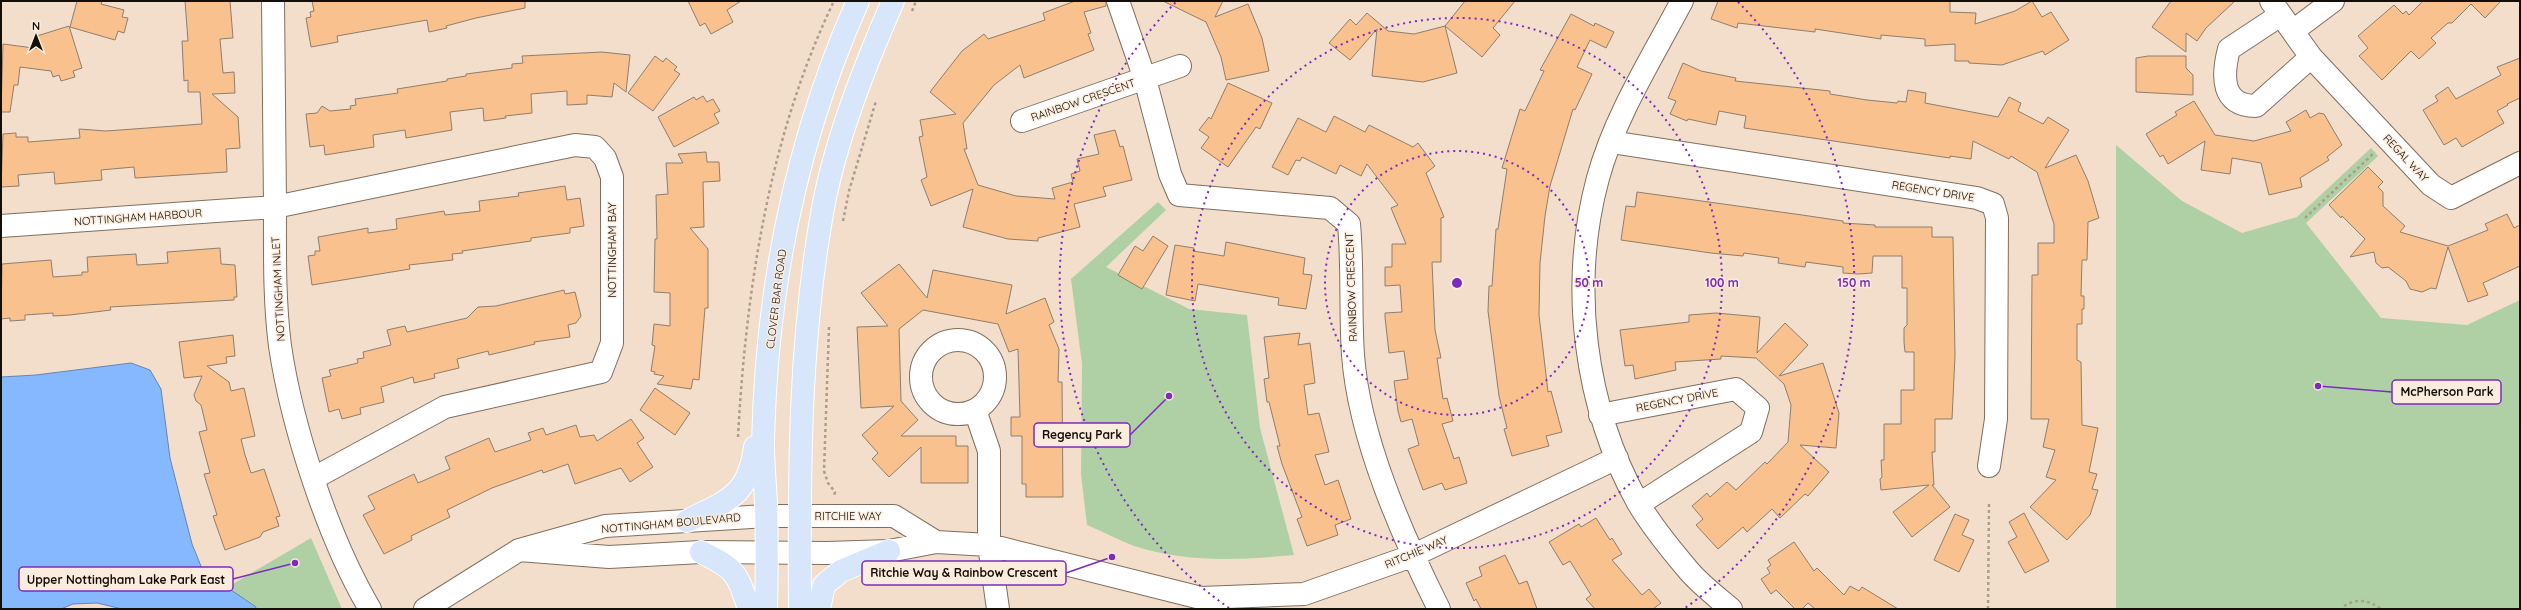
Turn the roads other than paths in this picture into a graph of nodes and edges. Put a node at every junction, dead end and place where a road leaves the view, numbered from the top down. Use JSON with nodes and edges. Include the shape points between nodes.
{"nodes":[{"id":1,"x":273,"y":1,"type":"edge"},
{"id":2,"x":858,"y":1,"type":"edge"},
{"id":3,"x":893,"y":1,"type":"edge"},
{"id":4,"x":1118,"y":1,"type":"edge"},
{"id":5,"x":1682,"y":1,"type":"edge"},
{"id":6,"x":2333,"y":1,"type":"edge"},
{"id":7,"x":2281,"y":16,"type":"edge"},
{"id":8,"x":2311,"y":57,"type":"junction"},
{"id":9,"x":1180,"y":66,"type":"dead end"},
{"id":10,"x":1145,"y":79,"type":"junction"},
{"id":11,"x":1022,"y":121,"type":"dead end"},
{"id":12,"x":1611,"y":142,"type":"junction"},
{"id":13,"x":2520,"y":163,"type":"edge"},
{"id":14,"x":275,"y":207,"type":"junction"},
{"id":15,"x":1,"y":226,"type":"edge"},
{"id":16,"x":768,"y":369,"type":"junction"},
{"id":17,"x":975,"y":410,"type":"dead end"},
{"id":18,"x":1600,"y":415,"type":"junction"},
{"id":19,"x":1617,"y":458,"type":"junction"},
{"id":20,"x":1989,"y":466,"type":"dead end"},
{"id":21,"x":314,"y":478,"type":"junction"},
{"id":22,"x":1639,"y":504,"type":"junction"},
{"id":23,"x":766,"y":516,"type":"junction"},
{"id":24,"x":801,"y":516,"type":"junction"},
{"id":25,"x":687,"y":521,"type":"junction"},
{"id":26,"x":936,"y":542,"type":"junction"},
{"id":27,"x":989,"y":545,"type":"junction"},
{"id":28,"x":519,"y":550,"type":"junction"},
{"id":29,"x":889,"y":551,"type":"junction"},
{"id":30,"x":702,"y":552,"type":"junction"},
{"id":31,"x":767,"y":553,"type":"junction"},
{"id":32,"x":801,"y":553,"type":"junction"},
{"id":33,"x":1412,"y":556,"type":"junction"},
{"id":34,"x":1202,"y":604,"type":"edge"},
{"id":35,"x":370,"y":609,"type":"edge"},
{"id":36,"x":425,"y":609,"type":"edge"},
{"id":37,"x":749,"y":609,"type":"edge"},
{"id":38,"x":766,"y":609,"type":"edge"},
{"id":39,"x":800,"y":609,"type":"edge"},
{"id":40,"x":819,"y":609,"type":"edge"},
{"id":41,"x":998,"y":609,"type":"edge"},
{"id":42,"x":1439,"y":609,"type":"edge"},
{"id":43,"x":1731,"y":609,"type":"edge"}],
"edges":[{"from":1,"to":14,"type":"street","name":"NOTTINGHAM INLET"},
{"from":2,"to":16,"type":"main road","name":"CLOVER BAR ROAD","via":[[838,47],[810,129],[786,224],[772,314]]},
{"from":3,"to":24,"type":"main road","via":[[845,125],[823,206],[807,311],[801,410]]},
{"from":4,"to":10,"type":"street","name":"RAINBOW CRESCENT"},
{"from":5,"to":12,"type":"street"},
{"from":6,"to":7,"type":"street"},
{"from":7,"to":8,"type":"street","name":"REGAL WAY"},
{"from":7,"to":8,"type":"street","via":[[2229,49],[2225,66],[2230,97],[2242,106],[2256,106]]},
{"from":8,"to":13,"type":"street","name":"REGAL WAY","via":[[2431,185],[2451,198]]},
{"from":9,"to":10,"type":"street","name":"RAINBOW CRESCENT"},
{"from":10,"to":11,"type":"street","name":"RAINBOW CRESCENT"},
{"from":10,"to":33,"type":"street","name":"RAINBOW CRESCENT","via":[[1170,174],[1179,196],[1330,208],[1349,224],[1353,356],[1362,408],[1377,464]]},
{"from":12,"to":18,"type":"street","via":[[1598,178],[1586,252],[1584,311],[1592,378]]},
{"from":12,"to":20,"type":"street","name":"REGENCY DRIVE","via":[[1978,198],[1993,204],[1998,218],[1996,419]]},
{"from":14,"to":15,"type":"street","name":"NOTTINGHAM HARBOUR"},
{"from":14,"to":21,"type":"street","name":"NOTTINGHAM INLET","via":[[275,283],[280,346],[293,410]]},
{"from":14,"to":21,"type":"street","name":"NOTTINGHAM BAY","via":[[575,145],[595,148],[605,158],[612,177],[612,343],[600,372],[445,407]]},
{"from":16,"to":23,"type":"main road","name":"CLOVER BAR ROAD","via":[[763,444]]},
{"from":16,"to":25,"type":"main road","via":[[750,474],[739,492]]},
{"from":17,"to":27,"type":"street","via":[[989,451]]},
{"from":18,"to":19,"type":"street"},
{"from":18,"to":22,"type":"street","name":"REGENCY DRIVE","via":[[1736,389],[1758,408],[1751,432]]},
{"from":19,"to":22,"type":"street"},
{"from":19,"to":33,"type":"street","name":"RITCHIE WAY"},
{"from":21,"to":35,"type":"street","name":"NOTTINGHAM INLET","via":[[336,537]]},
{"from":22,"to":43,"type":"street","via":[[1689,572]]},
{"from":23,"to":24,"type":"street","name":"NOTTINGHAM BOULEVARD"},
{"from":23,"to":25,"type":"street","name":"NOTTINGHAM BOULEVARD"},
{"from":23,"to":31,"type":"main road","name":"CLOVER BAR ROAD"},
{"from":24,"to":26,"type":"street","name":"RITCHIE WAY","via":[[894,516]]},
{"from":24,"to":32,"type":"main road"},
{"from":25,"to":28,"type":"street","name":"NOTTINGHAM BOULEVARD","via":[[605,526]]},
{"from":26,"to":27,"type":"street","name":"RITCHIE WAY"},
{"from":26,"to":29,"type":"street","name":"RITCHIE WAY"},
{"from":27,"to":34,"type":"street","name":"RITCHIE WAY"},
{"from":27,"to":41,"type":"street"},
{"from":28,"to":30,"type":"street","via":[[609,557]]},
{"from":28,"to":36,"type":"street","name":"NOTTINGHAM BOULEVARD"},
{"from":29,"to":32,"type":"street","name":"RITCHIE WAY"},
{"from":29,"to":40,"type":"main road","via":[[840,571],[824,586]]},
{"from":30,"to":31,"type":"street"},
{"from":30,"to":37,"type":"main road","via":[[727,564],[740,581]]},
{"from":31,"to":32,"type":"street"},
{"from":31,"to":38,"type":"main road","name":"CLOVER BAR ROAD"},
{"from":32,"to":39,"type":"main road"},
{"from":33,"to":34,"type":"street","name":"RITCHIE WAY","via":[[1304,594]]},
{"from":33,"to":42,"type":"street","name":"RAINBOW CRESCENT"}]}
